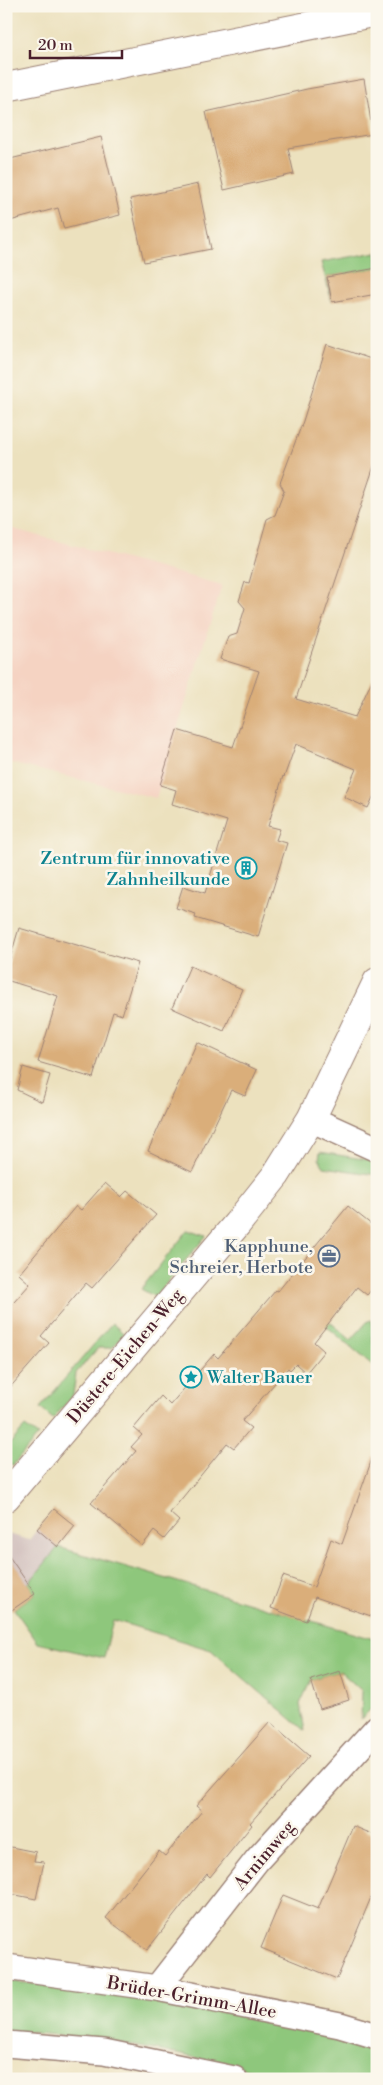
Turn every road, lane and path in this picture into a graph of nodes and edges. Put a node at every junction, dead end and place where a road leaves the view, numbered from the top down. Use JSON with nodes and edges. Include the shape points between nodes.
{"nodes":[{"id":1,"x":377,"y":12,"type":"edge"},
{"id":2,"x":6,"y":87,"type":"edge"},
{"id":3,"x":377,"y":982,"type":"edge"},
{"id":4,"x":311,"y":1119,"type":"junction"},
{"id":5,"x":377,"y":1149,"type":"edge"},
{"id":6,"x":6,"y":1497,"type":"edge"},
{"id":7,"x":377,"y":1728,"type":"edge"},
{"id":8,"x":6,"y":1967,"type":"edge"},
{"id":9,"x":157,"y":1988,"type":"junction"},
{"id":10,"x":377,"y":2036,"type":"edge"},
{"id":11,"x":6,"y":2044,"type":"edge"},
{"id":12,"x":234,"y":2079,"type":"edge"}],
"edges":[{"from":1,"to":2,"type":"street"},
{"from":3,"to":4,"type":"street","name":"Düstere-Eichen-Weg"},
{"from":4,"to":5,"type":"street"},
{"from":4,"to":6,"type":"street","name":"Düstere-Eichen-Weg","via":[[276,1175],[237,1224]]},
{"from":7,"to":9,"type":"street","name":"Arnimweg","via":[[257,1860]]},
{"from":8,"to":9,"type":"street","name":"Brüder-Grimm-Allee"},
{"from":9,"to":10,"type":"street","name":"Brüder-Grimm-Allee","via":[[340,2025]]},
{"from":11,"to":12,"type":"street","via":[[104,2052]]}]}
